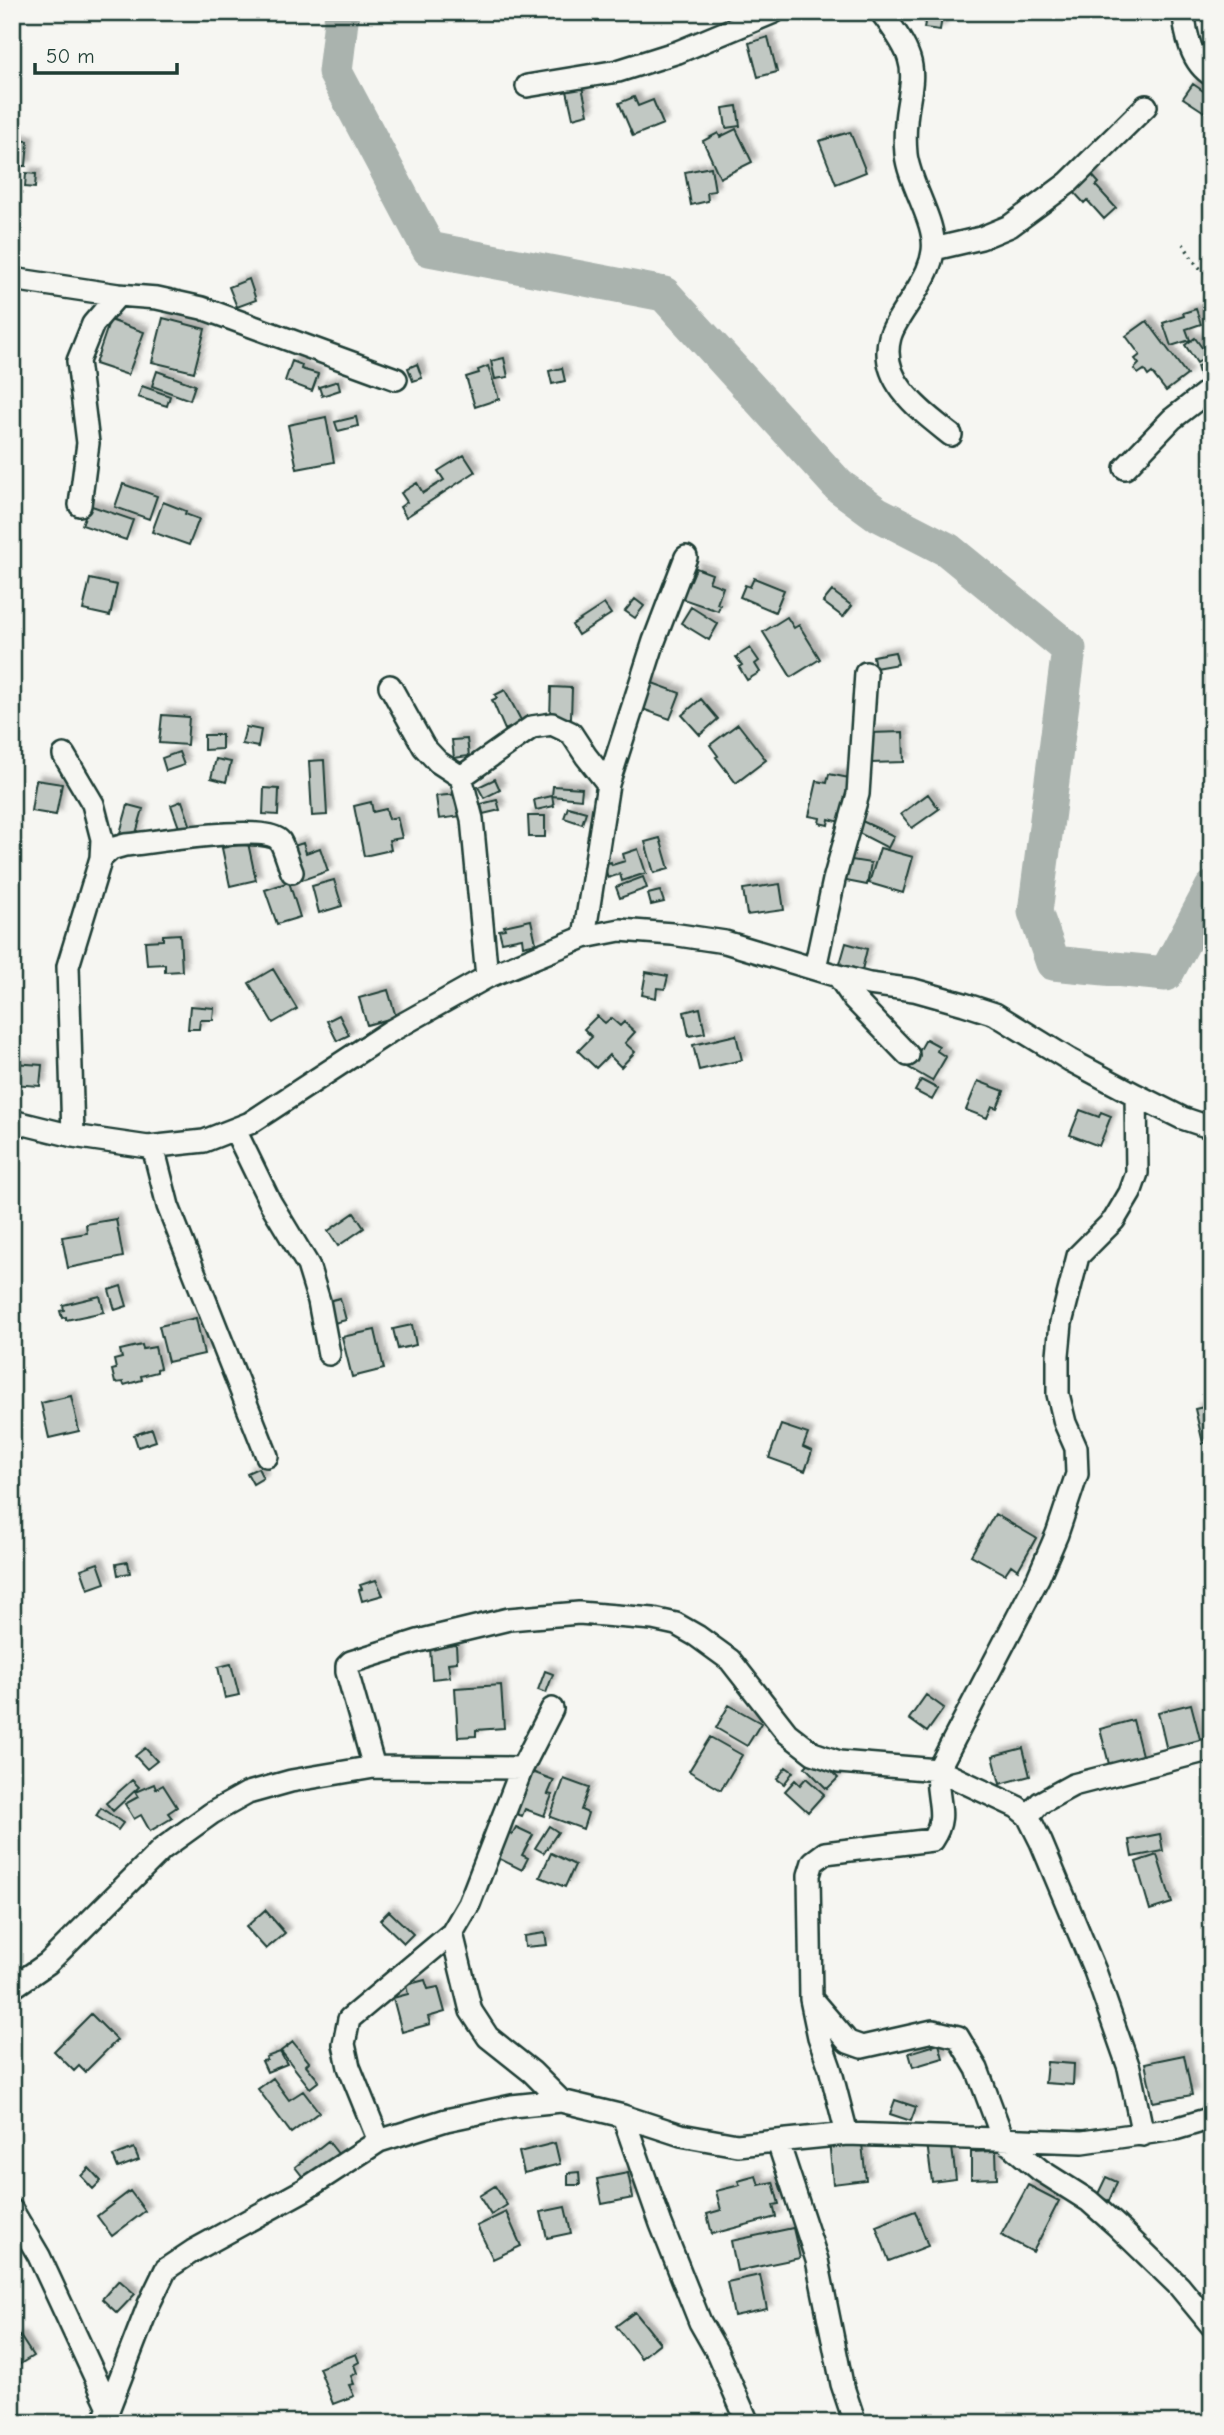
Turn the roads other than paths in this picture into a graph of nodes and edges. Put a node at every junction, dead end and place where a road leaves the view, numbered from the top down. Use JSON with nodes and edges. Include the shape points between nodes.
{"nodes":[{"id":1,"x":774,"y":12,"type":"edge"},
{"id":2,"x":881,"y":12,"type":"edge"},
{"id":3,"x":1184,"y":12,"type":"edge"},
{"id":4,"x":1212,"y":75,"type":"edge"},
{"id":5,"x":527,"y":86,"type":"dead end"},
{"id":6,"x":1146,"y":106,"type":"dead end"},
{"id":7,"x":934,"y":249,"type":"junction"},
{"id":8,"x":12,"y":279,"type":"edge"},
{"id":9,"x":118,"y":295,"type":"junction"},
{"id":10,"x":396,"y":379,"type":"dead end"},
{"id":11,"x":1212,"y":388,"type":"edge"},
{"id":12,"x":951,"y":435,"type":"dead end"},
{"id":13,"x":1125,"y":468,"type":"dead end"},
{"id":14,"x":80,"y":505,"type":"dead end"},
{"id":15,"x":686,"y":557,"type":"dead end"},
{"id":16,"x":866,"y":673,"type":"dead end"},
{"id":17,"x":390,"y":686,"type":"dead end"},
{"id":18,"x":64,"y":755,"type":"dead end"},
{"id":19,"x":461,"y":777,"type":"junction"},
{"id":20,"x":608,"y":784,"type":"junction"},
{"id":21,"x":101,"y":858,"type":"junction"},
{"id":22,"x":292,"y":872,"type":"dead end"},
{"id":23,"x":584,"y":937,"type":"junction"},
{"id":24,"x":815,"y":968,"type":"junction"},
{"id":25,"x":838,"y":976,"type":"junction"},
{"id":26,"x":488,"y":977,"type":"junction"},
{"id":27,"x":908,"y":1055,"type":"dead end"},
{"id":28,"x":1136,"y":1095,"type":"junction"},
{"id":29,"x":12,"y":1121,"type":"edge"},
{"id":30,"x":1212,"y":1128,"type":"edge"},
{"id":31,"x":235,"y":1130,"type":"junction"},
{"id":32,"x":73,"y":1136,"type":"junction"},
{"id":33,"x":153,"y":1147,"type":"junction"},
{"id":34,"x":329,"y":1354,"type":"dead end"},
{"id":35,"x":267,"y":1456,"type":"dead end"},
{"id":36,"x":552,"y":1709,"type":"dead end"},
{"id":37,"x":1212,"y":1749,"type":"edge"},
{"id":38,"x":374,"y":1767,"type":"junction"},
{"id":39,"x":522,"y":1768,"type":"junction"},
{"id":40,"x":938,"y":1770,"type":"junction"},
{"id":41,"x":1028,"y":1816,"type":"junction"},
{"id":42,"x":452,"y":1933,"type":"junction"},
{"id":43,"x":12,"y":1988,"type":"edge"},
{"id":44,"x":811,"y":1999,"type":"junction"},
{"id":45,"x":561,"y":2101,"type":"junction"},
{"id":46,"x":624,"y":2116,"type":"junction"},
{"id":47,"x":1211,"y":2119,"type":"edge"},
{"id":48,"x":847,"y":2134,"type":"junction"},
{"id":49,"x":1143,"y":2135,"type":"junction"},
{"id":50,"x":1003,"y":2138,"type":"junction"},
{"id":51,"x":379,"y":2141,"type":"junction"},
{"id":52,"x":778,"y":2142,"type":"junction"},
{"id":53,"x":12,"y":2210,"type":"edge"},
{"id":54,"x":1212,"y":2326,"type":"edge"},
{"id":55,"x":106,"y":2415,"type":"edge"},
{"id":56,"x":748,"y":2423,"type":"edge"},
{"id":57,"x":855,"y":2423,"type":"edge"}],
"edges":[{"from":1,"to":5,"type":"street","via":[[618,71]]},
{"from":2,"to":7,"type":"street","via":[[909,57],[912,75],[905,122],[906,156]]},
{"from":3,"to":4,"type":"street","via":[[1194,54],[1202,69]]},
{"from":6,"to":7,"type":"street","via":[[1068,183],[1010,226]]},
{"from":7,"to":12,"type":"street","via":[[929,268],[891,336],[888,355],[901,390]]},
{"from":8,"to":9,"type":"street"},
{"from":9,"to":10,"type":"street","via":[[202,308]]},
{"from":9,"to":14,"type":"street","via":[[93,324],[78,361],[88,443]]},
{"from":11,"to":13,"type":"street","via":[[1172,419]]},
{"from":15,"to":20,"type":"street"},
{"from":16,"to":24,"type":"street","via":[[858,794]]},
{"from":17,"to":19,"type":"street","via":[[424,747]]},
{"from":18,"to":21,"type":"street","via":[[93,804],[102,839]]},
{"from":19,"to":20,"type":"street","via":[[532,727],[552,723],[571,733]]},
{"from":19,"to":26,"type":"street","via":[[472,819]]},
{"from":20,"to":23,"type":"street"},
{"from":21,"to":22,"type":"street","via":[[125,845],[245,832],[279,841]]},
{"from":21,"to":32,"type":"street","via":[[68,966]]},
{"from":23,"to":24,"type":"street","via":[[620,930],[672,934],[725,943]]},
{"from":23,"to":26,"type":"street"},
{"from":24,"to":25,"type":"street"},
{"from":25,"to":27,"type":"street"},
{"from":25,"to":28,"type":"street","via":[[914,989],[995,1014]]},
{"from":26,"to":31,"type":"street","via":[[389,1032]]},
{"from":28,"to":30,"type":"street"},
{"from":28,"to":40,"type":"street","via":[[1137,1173],[1114,1220],[1078,1256],[1061,1323],[1058,1394],[1076,1448],[1077,1474],[1038,1578]]},
{"from":29,"to":32,"type":"street"},
{"from":31,"to":33,"type":"street","via":[[204,1141]]},
{"from":31,"to":34,"type":"street","via":[[307,1265]]},
{"from":32,"to":33,"type":"street"},
{"from":33,"to":35,"type":"street","via":[[168,1206]]},
{"from":36,"to":39,"type":"street"},
{"from":37,"to":41,"type":"street","via":[[1073,1785],[1040,1803]]},
{"from":38,"to":39,"type":"street"},
{"from":38,"to":40,"type":"street","via":[[347,1672],[351,1662],[509,1619],[579,1613],[653,1619],[676,1624],[697,1636],[730,1660],[788,1733],[813,1753],[839,1762]]},
{"from":38,"to":43,"type":"street","via":[[248,1793],[212,1813],[162,1849],[48,1964]]},
{"from":39,"to":42,"type":"street","via":[[469,1904]]},
{"from":40,"to":41,"type":"street"},
{"from":40,"to":44,"type":"street","via":[[941,1828],[932,1840],[825,1853],[813,1862],[809,1875]]},
{"from":41,"to":49,"type":"street","via":[[1095,1971],[1129,2068]]},
{"from":42,"to":45,"type":"street","via":[[471,2011],[488,2037]]},
{"from":42,"to":51,"type":"street","via":[[349,2019],[344,2044]]},
{"from":44,"to":48,"type":"street"},
{"from":44,"to":50,"type":"street","via":[[848,2042],[862,2047],[933,2031],[958,2038],[977,2069]]},
{"from":45,"to":46,"type":"street"},
{"from":45,"to":51,"type":"street","via":[[446,2120]]},
{"from":46,"to":52,"type":"street","via":[[681,2135],[737,2145]]},
{"from":46,"to":56,"type":"street","via":[[700,2322]]},
{"from":47,"to":49,"type":"street"},
{"from":48,"to":50,"type":"street"},
{"from":48,"to":52,"type":"street"},
{"from":49,"to":50,"type":"street","via":[[1083,2141]]},
{"from":50,"to":54,"type":"street","via":[[1107,2217],[1179,2286]]},
{"from":51,"to":55,"type":"street","via":[[166,2269]]},
{"from":52,"to":57,"type":"street","via":[[817,2260],[842,2384]]},
{"from":53,"to":55,"type":"street","via":[[39,2256]]}]}
